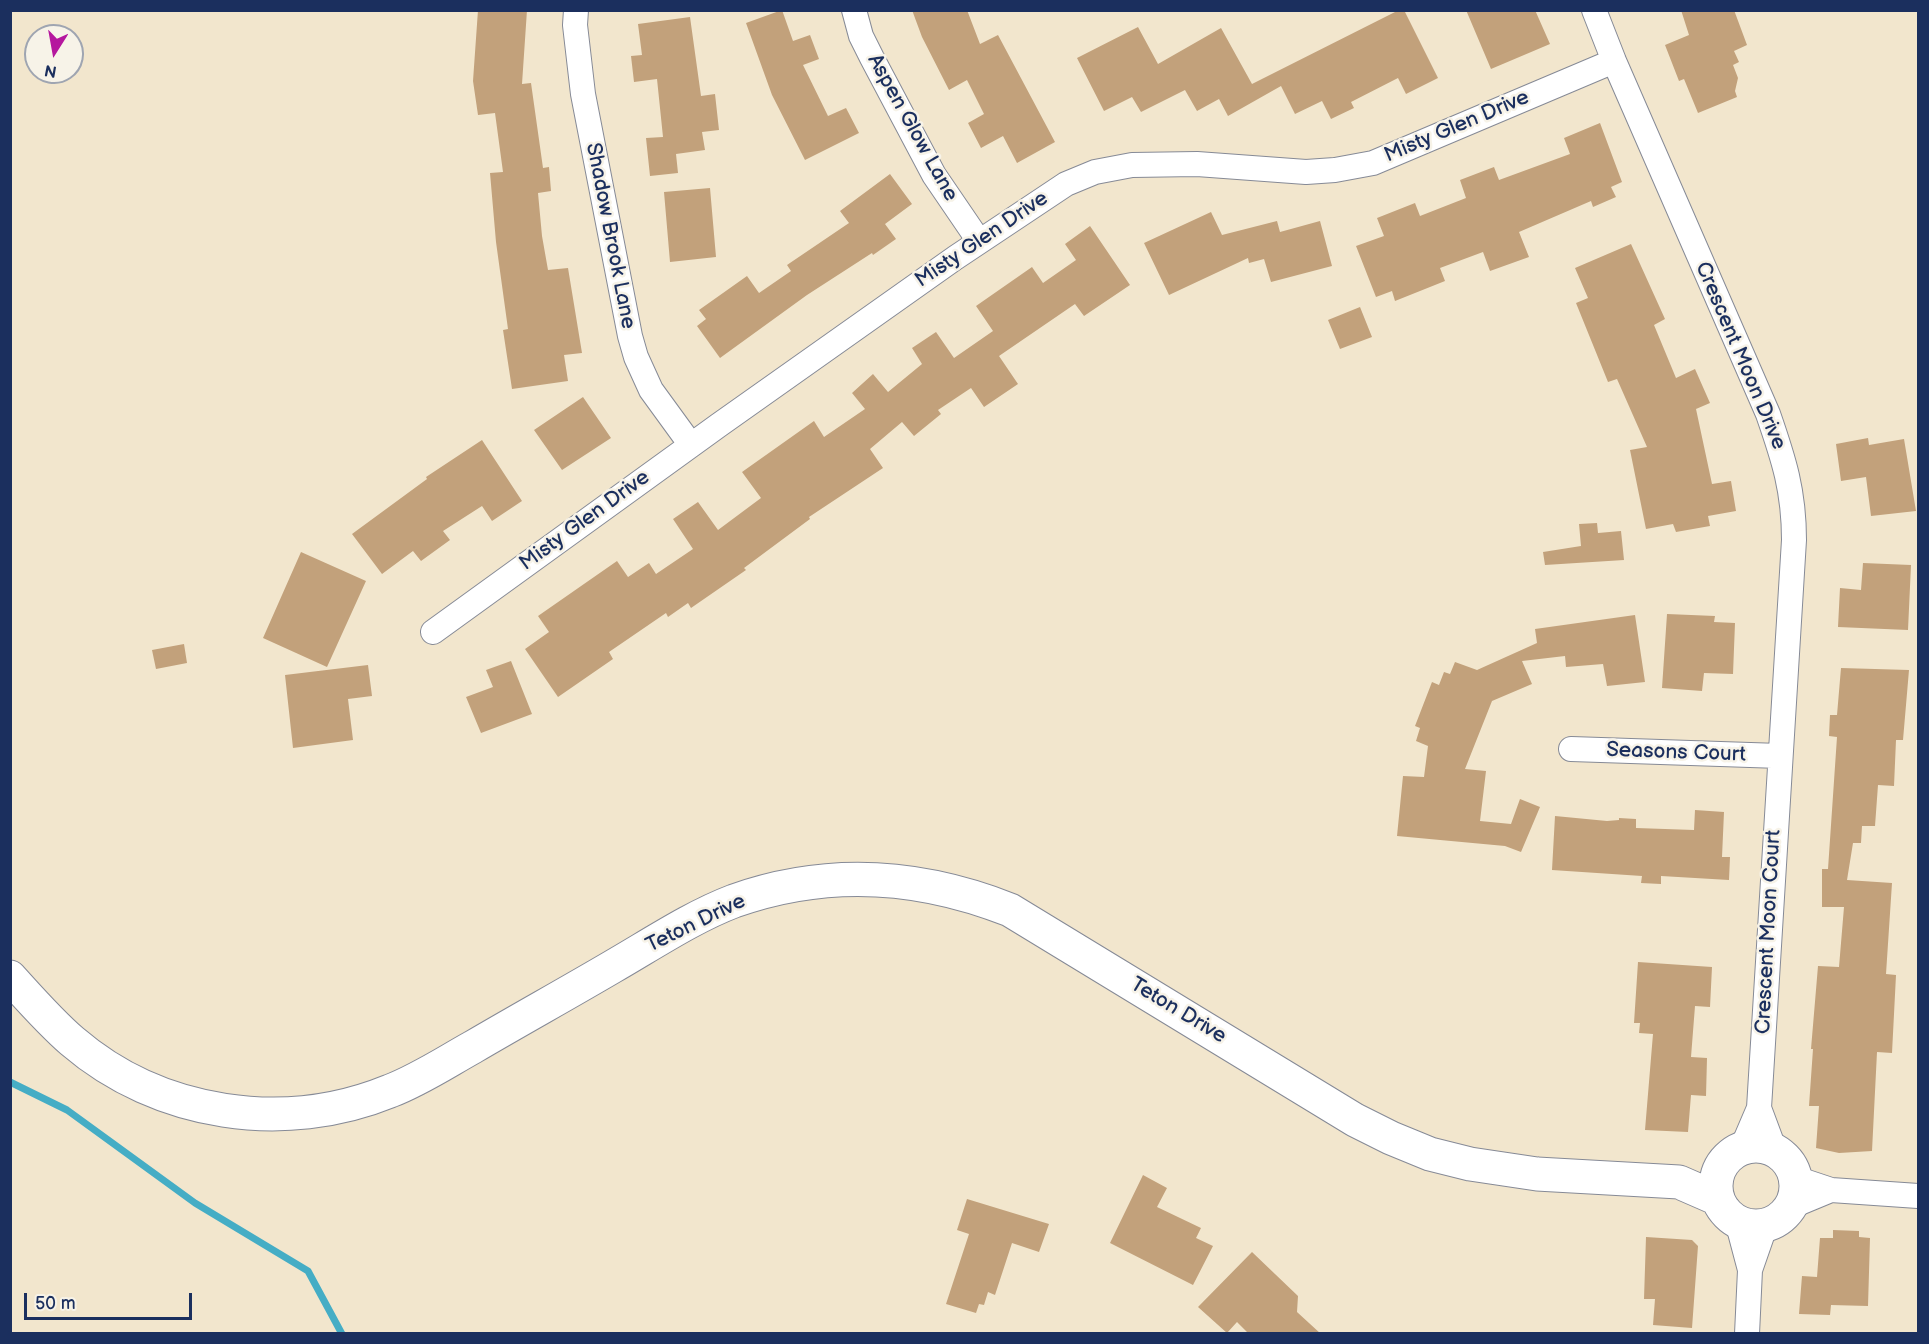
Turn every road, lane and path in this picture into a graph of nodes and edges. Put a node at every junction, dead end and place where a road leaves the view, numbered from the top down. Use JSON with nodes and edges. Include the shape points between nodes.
{"nodes":[{"id":1,"x":576,"y":10,"type":"edge"},
{"id":2,"x":854,"y":10,"type":"edge"},
{"id":3,"x":1594,"y":10,"type":"edge"},
{"id":4,"x":1614,"y":61,"type":"junction"},
{"id":5,"x":979,"y":241,"type":"junction"},
{"id":6,"x":691,"y":445,"type":"junction"},
{"id":7,"x":433,"y":632,"type":"dead end"},
{"id":8,"x":1571,"y":748,"type":"dead end"},
{"id":9,"x":1780,"y":756,"type":"junction"},
{"id":10,"x":10,"y":977,"type":"edge"},
{"id":11,"x":1759,"y":1108,"type":"junction"},
{"id":12,"x":1774,"y":1151,"type":"joint"},
{"id":13,"x":1752,"y":1193,"type":"junction"},
{"id":14,"x":1918,"y":1196,"type":"edge"},
{"id":15,"x":1747,"y":1334,"type":"edge"}],
"edges":[{"from":1,"to":6,"type":"street","name":"Shadow Brook Lane","via":[[583,94],[630,336],[651,390]]},
{"from":2,"to":5,"type":"street","name":"Aspen Glow Lane","via":[[861,36],[934,175]]},
{"from":3,"to":4,"type":"street","name":"Crescent Moon Drive"},
{"from":4,"to":5,"type":"street","name":"Misty Glen Drive","via":[[1373,163],[1355,167],[1306,172],[1163,164],[1095,172],[1066,184]]},
{"from":4,"to":9,"type":"street","name":"Crescent Moon Drive","via":[[1768,414],[1791,488],[1794,540]]},
{"from":5,"to":6,"type":"street","name":"Misty Glen Drive"},
{"from":6,"to":7,"type":"street","name":"Misty Glen Drive"},
{"from":8,"to":9,"type":"street","name":"Seasons Court"},
{"from":9,"to":11,"type":"street","name":"Crescent Moon Court"},
{"from":10,"to":13,"type":"street","name":"Teton Drive","via":[[79,1046],[157,1092],[231,1112],[304,1113],[352,1104],[408,1083],[732,902],[771,890],[834,880],[897,880],[960,892],[1010,910],[1355,1120],[1430,1154],[1510,1172],[1680,1182]]},
{"from":11,"to":12,"type":"street","name":"Crescent Moon Court"},
{"from":11,"to":13,"type":"street","name":"Crescent Moon Court"},
{"from":12,"to":13,"type":"street","via":[[1756,1147]]},
{"from":13,"to":14,"type":"street","name":"Teton Drive","via":[[1831,1190]]},
{"from":13,"to":15,"type":"street"}]}
